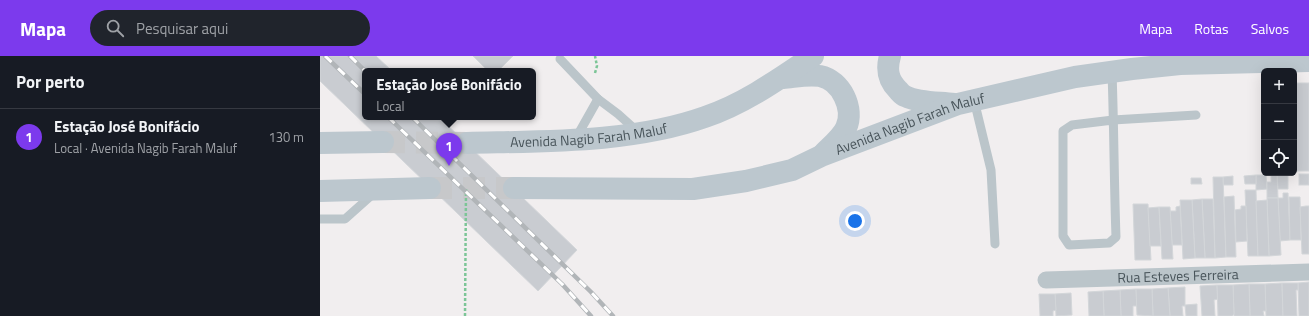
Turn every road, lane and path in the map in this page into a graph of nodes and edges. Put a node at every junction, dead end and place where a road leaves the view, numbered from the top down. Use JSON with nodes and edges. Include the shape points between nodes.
{"nodes":[{"id":1,"x":813,"y":56,"type":"edge"},
{"id":2,"x":890,"y":56,"type":"edge"},
{"id":3,"x":560,"y":59,"type":"dead end"},
{"id":4,"x":1309,"y":61,"type":"edge"},
{"id":5,"x":1112,"y":72,"type":"junction"},
{"id":6,"x":780,"y":79,"type":"junction"},
{"id":7,"x":598,"y":99,"type":"junction"},
{"id":8,"x":966,"y":102,"type":"junction"},
{"id":9,"x":1196,"y":115,"type":"dead end"},
{"id":10,"x":1113,"y":120,"type":"junction"},
{"id":11,"x":639,"y":133,"type":"junction"},
{"id":12,"x":574,"y":140,"type":"junction"},
{"id":13,"x":383,"y":142,"type":"tunnel mouth"},
{"id":14,"x":320,"y":143,"type":"edge"},
{"id":15,"x":467,"y":144,"type":"tunnel mouth"},
{"id":16,"x":821,"y":156,"type":"junction"},
{"id":17,"x":430,"y":188,"type":"tunnel mouth"},
{"id":18,"x":514,"y":188,"type":"tunnel mouth"},
{"id":19,"x":466,"y":189,"type":"dead end"},
{"id":20,"x":377,"y":190,"type":"junction"},
{"id":21,"x":320,"y":191,"type":"edge"},
{"id":22,"x":320,"y":219,"type":"edge"},
{"id":23,"x":995,"y":244,"type":"dead end"},
{"id":24,"x":1309,"y":272,"type":"edge"},
{"id":25,"x":1046,"y":280,"type":"dead end"},
{"id":26,"x":465,"y":316,"type":"edge"}],
"edges":[{"from":1,"to":6,"type":"main road","name":"Avenida Nagib Farah Maluf"},
{"from":2,"to":8,"type":"main road","via":[[888,75],[903,96],[918,100]]},
{"from":3,"to":7,"type":"lane"},
{"from":4,"to":5,"type":"main road","name":"Avenida Nagib Farah Maluf","via":[[1180,64]]},
{"from":5,"to":8,"type":"main road","name":"Avenida Nagib Farah Maluf","via":[[1075,77]]},
{"from":5,"to":10,"type":"lane"},
{"from":6,"to":11,"type":"main road","name":"Avenida Nagib Farah Maluf","via":[[740,102],[705,117]]},
{"from":6,"to":16,"type":"main road","via":[[806,75],[821,76],[833,81],[843,93],[850,118],[845,129]]},
{"from":7,"to":11,"type":"lane"},
{"from":7,"to":12,"type":"lane"},
{"from":8,"to":16,"type":"main road","name":"Avenida Nagib Farah Maluf"},
{"from":8,"to":23,"type":"lane","via":[[991,170]]},
{"from":9,"to":10,"type":"lane"},
{"from":10,"to":10,"type":"lane","via":[[1116,237],[1109,243],[1070,245],[1063,236],[1063,131],[1072,125]]},
{"from":11,"to":12,"type":"main road","name":"Avenida Nagib Farah Maluf"},
{"from":12,"to":15,"type":"main road","name":"Avenida Nagib Farah Maluf"},
{"from":13,"to":14,"type":"main road"},
{"from":16,"to":18,"type":"main road","name":"Avenida Nagib Farah Maluf","via":[[792,170],[693,189]]},
{"from":17,"to":20,"type":"main road"},
{"from":19,"to":26,"type":"path"},
{"from":20,"to":21,"type":"main road"},
{"from":20,"to":22,"type":"lane","via":[[345,219]]},
{"from":24,"to":25,"type":"street","name":"Rua Esteves Ferreira"}]}
